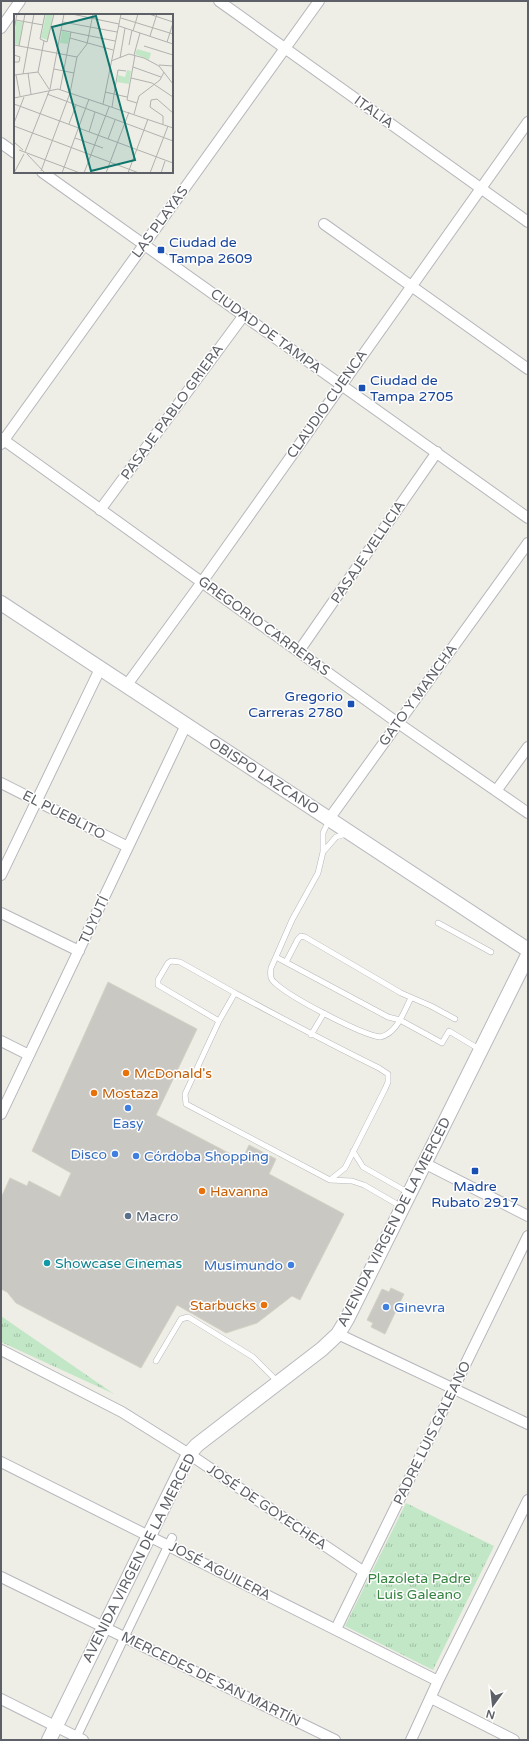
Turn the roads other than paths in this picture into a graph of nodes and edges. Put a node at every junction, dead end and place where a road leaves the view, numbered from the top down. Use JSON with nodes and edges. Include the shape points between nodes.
{"nodes":[{"id":1,"x":20,"y":1,"type":"edge"},
{"id":2,"x":219,"y":1,"type":"edge"},
{"id":3,"x":319,"y":1,"type":"edge"},
{"id":4,"x":1,"y":28,"type":"edge"},
{"id":5,"x":286,"y":48,"type":"junction"},
{"id":6,"x":528,"y":122,"type":"edge"},
{"id":7,"x":1,"y":143,"type":"edge"},
{"id":8,"x":14,"y":152,"type":"edge"},
{"id":9,"x":43,"y":173,"type":"edge"},
{"id":10,"x":480,"y":188,"type":"junction"},
{"id":11,"x":528,"y":222,"type":"edge"},
{"id":12,"x":324,"y":224,"type":"dead end"},
{"id":13,"x":144,"y":244,"type":"junction"},
{"id":14,"x":411,"y":286,"type":"junction"},
{"id":15,"x":244,"y":315,"type":"junction"},
{"id":16,"x":528,"y":369,"type":"edge"},
{"id":17,"x":341,"y":385,"type":"junction"},
{"id":18,"x":2,"y":441,"type":"edge"},
{"id":19,"x":437,"y":452,"type":"junction"},
{"id":20,"x":100,"y":510,"type":"junction"},
{"id":21,"x":528,"y":518,"type":"edge"},
{"id":22,"x":528,"y":543,"type":"edge"},
{"id":23,"x":202,"y":582,"type":"junction"},
{"id":24,"x":1,"y":603,"type":"edge"},
{"id":25,"x":299,"y":651,"type":"junction"},
{"id":26,"x":100,"y":669,"type":"junction"},
{"id":27,"x":126,"y":686,"type":"junction"},
{"id":28,"x":398,"y":723,"type":"junction"},
{"id":29,"x":186,"y":725,"type":"junction"},
{"id":30,"x":528,"y":747,"type":"edge"},
{"id":31,"x":1,"y":783,"type":"edge"},
{"id":32,"x":496,"y":791,"type":"junction"},
{"id":33,"x":37,"y":801,"type":"junction"},
{"id":34,"x":528,"y":813,"type":"edge"},
{"id":35,"x":329,"y":819,"type":"junction"},
{"id":36,"x":351,"y":833,"type":"junction"},
{"id":37,"x":128,"y":847,"type":"junction"},
{"id":38,"x":323,"y":852,"type":"junction"},
{"id":39,"x":1,"y":875,"type":"edge"},
{"id":40,"x":1,"y":913,"type":"edge"},
{"id":41,"x":438,"y":923,"type":"dead end"},
{"id":42,"x":79,"y":950,"type":"junction"},
{"id":43,"x":528,"y":950,"type":"edge"},
{"id":44,"x":491,"y":952,"type":"dead end"},
{"id":45,"x":528,"y":955,"type":"edge"},
{"id":46,"x":276,"y":957,"type":"junction"},
{"id":47,"x":286,"y":962,"type":"junction"},
{"id":48,"x":235,"y":993,"type":"junction"},
{"id":49,"x":411,"y":998,"type":"junction"},
{"id":50,"x":324,"y":1013,"type":"junction"},
{"id":51,"x":400,"y":1020,"type":"junction"},
{"id":52,"x":455,"y":1020,"type":"dead end"},
{"id":53,"x":219,"y":1021,"type":"junction"},
{"id":54,"x":311,"y":1035,"type":"junction"},
{"id":55,"x":1,"y":1042,"type":"edge"},
{"id":56,"x":480,"y":1050,"type":"junction"},
{"id":57,"x":29,"y":1055,"type":"junction"},
{"id":58,"x":1,"y":1114,"type":"edge"},
{"id":59,"x":353,"y":1151,"type":"junction"},
{"id":60,"x":424,"y":1163,"type":"junction"},
{"id":61,"x":330,"y":1180,"type":"junction"},
{"id":62,"x":410,"y":1193,"type":"junction"},
{"id":63,"x":402,"y":1208,"type":"junction"},
{"id":64,"x":528,"y":1216,"type":"edge"},
{"id":65,"x":528,"y":1236,"type":"edge"},
{"id":66,"x":338,"y":1334,"type":"junction"},
{"id":67,"x":1,"y":1350,"type":"edge"},
{"id":68,"x":156,"y":1361,"type":"dead end"},
{"id":69,"x":278,"y":1383,"type":"junction"},
{"id":70,"x":454,"y":1389,"type":"junction"},
{"id":71,"x":528,"y":1424,"type":"edge"},
{"id":72,"x":190,"y":1454,"type":"junction"},
{"id":73,"x":1,"y":1462,"type":"edge"},
{"id":74,"x":528,"y":1500,"type":"edge"},
{"id":75,"x":150,"y":1535,"type":"junction"},
{"id":76,"x":170,"y":1542,"type":"junction"},
{"id":77,"x":364,"y":1572,"type":"junction"},
{"id":78,"x":1,"y":1577,"type":"edge"},
{"id":79,"x":105,"y":1626,"type":"junction"},
{"id":80,"x":336,"y":1629,"type":"junction"},
{"id":81,"x":125,"y":1636,"type":"junction"},
{"id":82,"x":438,"y":1681,"type":"junction"},
{"id":83,"x":431,"y":1698,"type":"junction"},
{"id":84,"x":1,"y":1699,"type":"edge"},
{"id":85,"x":55,"y":1726,"type":"junction"},
{"id":86,"x":78,"y":1739,"type":"edge"},
{"id":87,"x":49,"y":1740,"type":"edge"},
{"id":88,"x":335,"y":1740,"type":"edge"},
{"id":89,"x":411,"y":1740,"type":"edge"},
{"id":90,"x":514,"y":1740,"type":"edge"}],
"edges":[{"from":1,"to":4,"type":"street"},
{"from":2,"to":5,"type":"street","name":"ITALIA"},
{"from":3,"to":5,"type":"street","name":"LAS PLAYAS"},
{"from":5,"to":10,"type":"street","name":"ITALIA"},
{"from":5,"to":13,"type":"street","name":"LAS PLAYAS"},
{"from":6,"to":10,"type":"street","name":"CLAUDIO CUENCA"},
{"from":7,"to":8,"type":"street"},
{"from":9,"to":13,"type":"street","name":"CIUDAD DE TAMPA"},
{"from":10,"to":11,"type":"street","name":"ITALIA"},
{"from":10,"to":14,"type":"street","name":"CLAUDIO CUENCA"},
{"from":12,"to":14,"type":"street"},
{"from":13,"to":15,"type":"street","name":"CIUDAD DE TAMPA"},
{"from":13,"to":18,"type":"street","name":"LAS PLAYAS"},
{"from":14,"to":16,"type":"street"},
{"from":14,"to":17,"type":"street","name":"CLAUDIO CUENCA"},
{"from":15,"to":17,"type":"street","name":"CIUDAD DE TAMPA"},
{"from":15,"to":20,"type":"street","name":"PASAJE PABLO GRIERA"},
{"from":17,"to":19,"type":"street","name":"CIUDAD DE TAMPA"},
{"from":17,"to":23,"type":"street","name":"CLAUDIO CUENCA"},
{"from":18,"to":20,"type":"street","name":"GREGORIO CARRERAS"},
{"from":19,"to":21,"type":"street","name":"CIUDAD DE TAMPA"},
{"from":19,"to":25,"type":"street","name":"PASAJE VELLICIA"},
{"from":20,"to":23,"type":"street","name":"GREGORIO CARRERAS"},
{"from":22,"to":28,"type":"street","name":"GATO Y MANCHA"},
{"from":23,"to":25,"type":"street","name":"GREGORIO CARRERAS"},
{"from":23,"to":27,"type":"street","name":"CLAUDIO CUENCA"},
{"from":24,"to":26,"type":"main road","name":"OBISPO LAZCANO"},
{"from":25,"to":28,"type":"street","name":"GREGORIO CARRERAS"},
{"from":26,"to":27,"type":"main road","name":"OBISPO LAZCANO"},
{"from":26,"to":33,"type":"street"},
{"from":27,"to":29,"type":"main road","name":"OBISPO LAZCANO"},
{"from":28,"to":32,"type":"street","name":"GREGORIO CARRERAS"},
{"from":28,"to":35,"type":"street","name":"GATO Y MANCHA"},
{"from":29,"to":35,"type":"main road","name":"OBISPO LAZCANO"},
{"from":29,"to":37,"type":"street","name":"TUYUTÍ"},
{"from":30,"to":32,"type":"street"},
{"from":31,"to":33,"type":"street","name":"EL PUEBLITO"},
{"from":32,"to":34,"type":"street","name":"GREGORIO CARRERAS"},
{"from":33,"to":37,"type":"street","name":"EL PUEBLITO"},
{"from":33,"to":39,"type":"street"},
{"from":35,"to":36,"type":"main road","name":"OBISPO LAZCANO"},
{"from":35,"to":38,"type":"lane","name":"GATO Y MANCHA","via":[[323,833]]},
{"from":36,"to":38,"type":"lane","name":"GATO Y MANCHA","via":[[336,836]]},
{"from":36,"to":43,"type":"main road","name":"OBISPO LAZCANO"},
{"from":37,"to":42,"type":"street","name":"TUYUTÍ"},
{"from":38,"to":46,"type":"lane","name":"GATO Y MANCHA","via":[[318,873],[292,920]]},
{"from":40,"to":42,"type":"street"},
{"from":41,"to":44,"type":"lane"},
{"from":42,"to":57,"type":"street","name":"TUYUTÍ"},
{"from":45,"to":56,"type":"main road","name":"AVENIDA VIRGEN DE LA MERCED"},
{"from":46,"to":47,"type":"lane"},
{"from":46,"to":50,"type":"lane","name":"GATO Y MANCHA","via":[[270,975],[273,982]]},
{"from":47,"to":49,"type":"lane","via":[[298,939],[301,936],[305,937]]},
{"from":47,"to":51,"type":"lane","via":[[388,1017]]},
{"from":48,"to":53,"type":"lane"},
{"from":48,"to":53,"type":"lane","via":[[180,962],[168,962],[158,985]]},
{"from":48,"to":54,"type":"lane"},
{"from":49,"to":51,"type":"lane","name":"GATO Y MANCHA"},
{"from":49,"to":52,"type":"lane"},
{"from":50,"to":51,"type":"lane","name":"GATO Y MANCHA","via":[[380,1037],[392,1031]]},
{"from":50,"to":54,"type":"lane"},
{"from":51,"to":56,"type":"lane","via":[[442,1043],[449,1031]]},
{"from":53,"to":61,"type":"lane","via":[[185,1094],[186,1104]]},
{"from":54,"to":59,"type":"lane","via":[[388,1074],[385,1089]]},
{"from":55,"to":57,"type":"street"},
{"from":56,"to":60,"type":"main road","name":"AVENIDA VIRGEN DE LA MERCED"},
{"from":57,"to":58,"type":"street","name":"TUYUTÍ"},
{"from":59,"to":61,"type":"lane","via":[[345,1168]]},
{"from":59,"to":62,"type":"lane","via":[[363,1167]]},
{"from":60,"to":62,"type":"main road","name":"AVENIDA VIRGEN DE LA MERCED"},
{"from":60,"to":64,"type":"street"},
{"from":61,"to":63,"type":"lane","via":[[352,1181],[364,1185]]},
{"from":62,"to":63,"type":"main road","name":"AVENIDA VIRGEN DE LA MERCED"},
{"from":63,"to":66,"type":"main road","name":"AVENIDA VIRGEN DE LA MERCED"},
{"from":65,"to":70,"type":"street","name":"PADRE LUIS GALEANO"},
{"from":66,"to":69,"type":"main road","name":"AVENIDA VIRGEN DE LA MERCED"},
{"from":66,"to":70,"type":"street"},
{"from":67,"to":72,"type":"street","name":"JOSÉ DE GOYECHEA","via":[[122,1412]]},
{"from":68,"to":69,"type":"lane","via":[[181,1319],[188,1317],[253,1357]]},
{"from":69,"to":72,"type":"main road","name":"AVENIDA VIRGEN DE LA MERCED","via":[[197,1445]]},
{"from":70,"to":71,"type":"street"},
{"from":70,"to":77,"type":"street","name":"PADRE LUIS GALEANO"},
{"from":72,"to":75,"type":"main road","name":"AVENIDA VIRGEN DE LA MERCED"},
{"from":72,"to":77,"type":"street","name":"JOSÉ DE GOYECHEA"},
{"from":73,"to":75,"type":"street","name":"JOSÉ AGUILERA"},
{"from":74,"to":82,"type":"street"},
{"from":75,"to":76,"type":"street","name":"JOSÉ AGUILERA"},
{"from":75,"to":79,"type":"main road","name":"AVENIDA VIRGEN DE LA MERCED"},
{"from":76,"to":80,"type":"street","name":"JOSÉ AGUILERA"},
{"from":76,"to":81,"type":"street","name":"AVENIDA VIRGEN DE LA MERCED"},
{"from":77,"to":80,"type":"street","name":"PADRE LUIS GALEANO"},
{"from":78,"to":79,"type":"street","name":"MERCEDES DE SAN MARTÍN"},
{"from":79,"to":81,"type":"street","name":"MERCEDES DE SAN MARTÍN"},
{"from":79,"to":85,"type":"main road","name":"AVENIDA VIRGEN DE LA MERCED"},
{"from":80,"to":82,"type":"street","name":"JOSÉ AGUILERA"},
{"from":81,"to":86,"type":"street","name":"AVENIDA VIRGEN DE LA MERCED"},
{"from":81,"to":88,"type":"street","name":"MERCEDES DE SAN MARTÍN"},
{"from":82,"to":83,"type":"street"},
{"from":83,"to":89,"type":"street"},
{"from":83,"to":90,"type":"street"},
{"from":84,"to":85,"type":"street"},
{"from":85,"to":86,"type":"street"},
{"from":85,"to":87,"type":"main road","name":"AVENIDA VIRGEN DE LA MERCED"}]}
